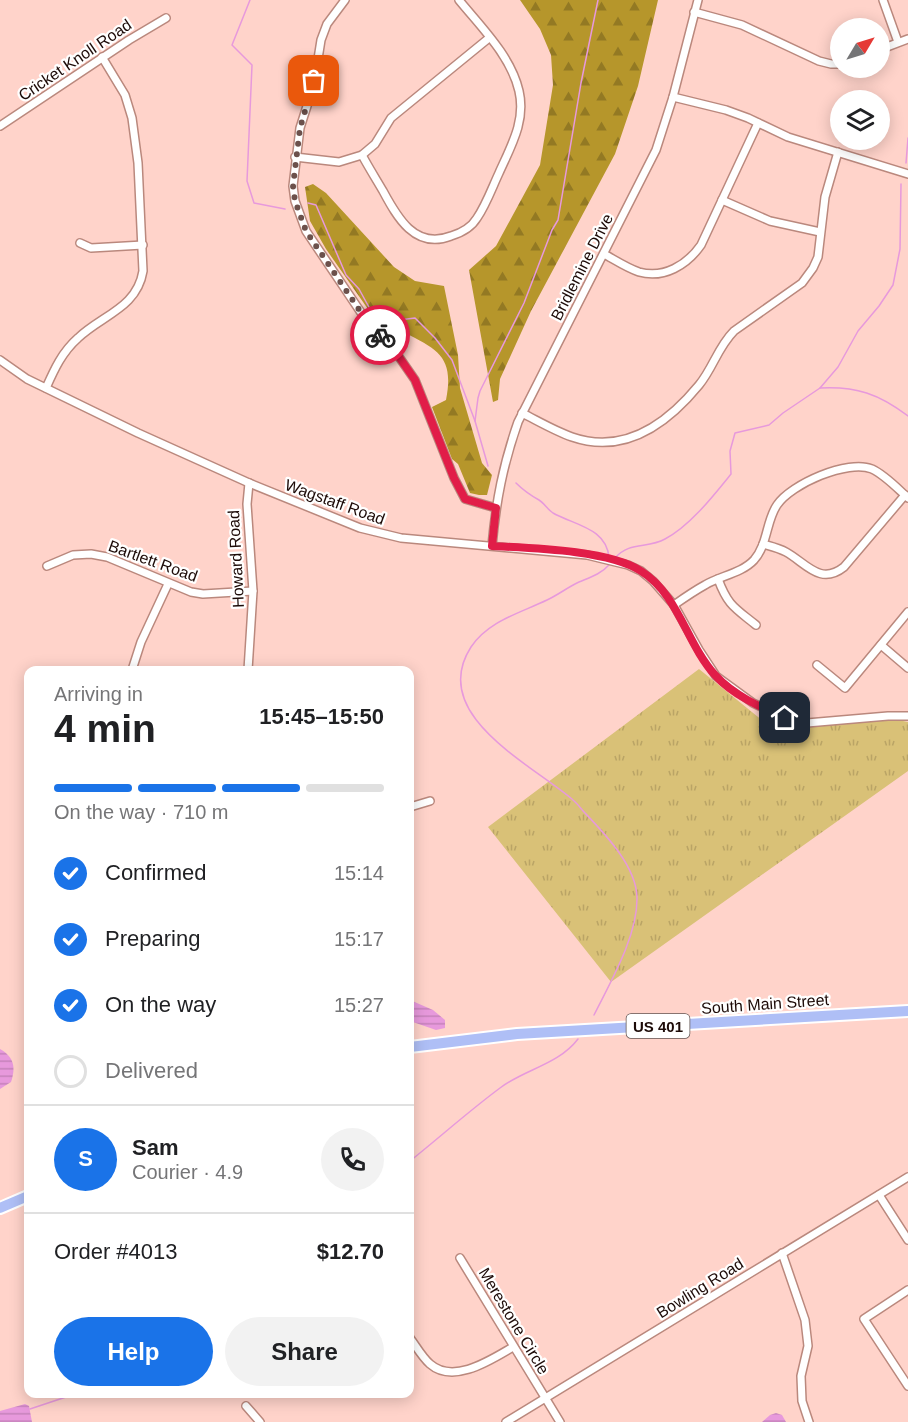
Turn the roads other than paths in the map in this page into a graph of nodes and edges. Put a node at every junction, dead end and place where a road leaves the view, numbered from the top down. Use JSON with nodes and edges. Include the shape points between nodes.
{"nodes":[{"id":1,"x":345,"y":0,"type":"edge"},
{"id":2,"x":459,"y":0,"type":"edge"},
{"id":3,"x":698,"y":0,"type":"edge"},
{"id":4,"x":883,"y":0,"type":"edge"},
{"id":5,"x":694,"y":12,"type":"junction"},
{"id":6,"x":166,"y":18,"type":"dead end"},
{"id":7,"x":489,"y":38,"type":"junction"},
{"id":8,"x":908,"y":39,"type":"edge"},
{"id":9,"x":898,"y":42,"type":"junction"},
{"id":10,"x":890,"y":45,"type":"edge"},
{"id":11,"x":102,"y":57,"type":"junction"},
{"id":12,"x":830,"y":64,"type":"edge"},
{"id":13,"x":673,"y":97,"type":"junction"},
{"id":14,"x":758,"y":123,"type":"junction"},
{"id":15,"x":0,"y":126,"type":"edge"},
{"id":16,"x":838,"y":152,"type":"junction"},
{"id":17,"x":362,"y":155,"type":"junction"},
{"id":18,"x":295,"y":157,"type":"junction"},
{"id":19,"x":908,"y":174,"type":"edge"},
{"id":20,"x":722,"y":200,"type":"junction"},
{"id":21,"x":820,"y":232,"type":"junction"},
{"id":22,"x":80,"y":243,"type":"dead end"},
{"id":23,"x":143,"y":245,"type":"junction"},
{"id":24,"x":604,"y":255,"type":"junction"},
{"id":25,"x":0,"y":360,"type":"edge"},
{"id":26,"x":46,"y":388,"type":"junction"},
{"id":27,"x":522,"y":413,"type":"junction"},
{"id":28,"x":249,"y":483,"type":"junction"},
{"id":29,"x":906,"y":496,"type":"edge"},
{"id":30,"x":496,"y":508,"type":"junction"},
{"id":31,"x":763,"y":544,"type":"junction"},
{"id":32,"x":492,"y":546,"type":"junction"},
{"id":33,"x":47,"y":566,"type":"dead end"},
{"id":34,"x":718,"y":579,"type":"junction"},
{"id":35,"x":168,"y":584,"type":"junction"},
{"id":36,"x":253,"y":591,"type":"junction"},
{"id":37,"x":674,"y":605,"type":"junction"},
{"id":38,"x":908,"y":612,"type":"edge"},
{"id":39,"x":756,"y":626,"type":"dead end"},
{"id":40,"x":881,"y":645,"type":"junction"},
{"id":41,"x":817,"y":665,"type":"dead end"},
{"id":42,"x":133,"y":666,"type":"edge"},
{"id":43,"x":248,"y":666,"type":"edge"},
{"id":44,"x":908,"y":668,"type":"edge"},
{"id":45,"x":908,"y":716,"type":"edge"},
{"id":46,"x":430,"y":801,"type":"dead end"},
{"id":47,"x":414,"y":806,"type":"edge"},
{"id":48,"x":908,"y":1011,"type":"edge"},
{"id":49,"x":414,"y":1047,"type":"edge"},
{"id":50,"x":908,"y":1177,"type":"edge"},
{"id":51,"x":879,"y":1195,"type":"junction"},
{"id":52,"x":24,"y":1198,"type":"edge"},
{"id":53,"x":0,"y":1208,"type":"edge"},
{"id":54,"x":908,"y":1240,"type":"edge"},
{"id":55,"x":782,"y":1253,"type":"junction"},
{"id":56,"x":460,"y":1258,"type":"dead end"},
{"id":57,"x":908,"y":1290,"type":"edge"},
{"id":58,"x":414,"y":1343,"type":"edge"},
{"id":59,"x":513,"y":1347,"type":"junction"},
{"id":60,"x":908,"y":1386,"type":"edge"},
{"id":61,"x":545,"y":1399,"type":"junction"},
{"id":62,"x":246,"y":1406,"type":"dead end"},
{"id":63,"x":260,"y":1422,"type":"edge"},
{"id":64,"x":506,"y":1422,"type":"edge"},
{"id":65,"x":560,"y":1422,"type":"edge"},
{"id":66,"x":809,"y":1422,"type":"edge"}],
"edges":[{"from":1,"to":18,"type":"street","via":[[327,24],[321,40]]},
{"from":2,"to":7,"type":"street"},
{"from":3,"to":5,"type":"street","name":"Bridlemine Drive"},
{"from":4,"to":9,"type":"street"},
{"from":5,"to":12,"type":"street","via":[[742,25]]},
{"from":5,"to":13,"type":"street","name":"Bridlemine Drive"},
{"from":6,"to":11,"type":"street","name":"Cricket Knoll Road"},
{"from":7,"to":17,"type":"street","via":[[391,118],[375,144]]},
{"from":7,"to":17,"type":"street","via":[[514,75],[521,114],[518,131],[476,220],[462,232],[446,238],[414,233],[395,213]]},
{"from":8,"to":9,"type":"street"},
{"from":9,"to":10,"type":"street"},
{"from":11,"to":15,"type":"street","name":"Cricket Knoll Road"},
{"from":11,"to":23,"type":"street","via":[[125,95],[132,118]]},
{"from":13,"to":14,"type":"street","via":[[726,110]]},
{"from":13,"to":24,"type":"street","name":"Bridlemine Drive","via":[[656,150]]},
{"from":14,"to":16,"type":"street"},
{"from":14,"to":20,"type":"street"},
{"from":16,"to":19,"type":"street"},
{"from":16,"to":21,"type":"street"},
{"from":17,"to":18,"type":"street","via":[[339,162]]},
{"from":18,"to":30,"type":"street","via":[[295,201],[306,231],[362,314],[415,380],[465,499]]},
{"from":20,"to":21,"type":"street","via":[[770,221]]},
{"from":20,"to":24,"type":"street","via":[[698,250],[682,265],[654,274],[638,272]]},
{"from":21,"to":27,"type":"street","via":[[818,257],[802,283],[734,331],[699,385],[649,431],[621,441],[600,443],[573,437]]},
{"from":22,"to":23,"type":"street","via":[[91,248]]},
{"from":23,"to":26,"type":"street","via":[[142,279],[132,299],[77,338],[64,353]]},
{"from":24,"to":27,"type":"street","name":"Bridlemine Drive"},
{"from":25,"to":26,"type":"street","name":"Wagstaff Road"},
{"from":26,"to":28,"type":"street","name":"Wagstaff Road"},
{"from":27,"to":30,"type":"street","name":"Bridlemine Drive","via":[[505,458]]},
{"from":28,"to":32,"type":"street","name":"Wagstaff Road","via":[[373,532]]},
{"from":28,"to":36,"type":"street","name":"Howard Road"},
{"from":29,"to":31,"type":"street","via":[[844,567],[833,573],[820,574],[784,551]]},
{"from":29,"to":31,"type":"street","via":[[872,469],[847,466],[790,490],[776,506]]},
{"from":30,"to":32,"type":"street","name":"Bridlemine Drive"},
{"from":31,"to":34,"type":"street","via":[[750,564]]},
{"from":32,"to":37,"type":"street","name":"Wagstaff Road","via":[[615,560],[641,571]]},
{"from":33,"to":35,"type":"street","name":"Bartlett Road","via":[[73,555],[91,554],[107,557]]},
{"from":34,"to":37,"type":"street"},
{"from":34,"to":39,"type":"street","via":[[725,598]]},
{"from":35,"to":36,"type":"street","name":"Bartlett Road","via":[[203,594]]},
{"from":35,"to":42,"type":"street"},
{"from":36,"to":43,"type":"street","name":"Howard Road"},
{"from":37,"to":45,"type":"street","name":"Wagstaff Road","via":[[716,676],[737,693],[785,718],[807,723]]},
{"from":38,"to":40,"type":"street"},
{"from":40,"to":41,"type":"street","via":[[845,688]]},
{"from":40,"to":44,"type":"street"},
{"from":46,"to":47,"type":"street"},
{"from":48,"to":49,"type":"highway","name":"South Main Street","number":"US 401","via":[[517,1034]]},
{"from":50,"to":51,"type":"street","name":"Bowling Road"},
{"from":51,"to":54,"type":"street"},
{"from":51,"to":55,"type":"street","name":"Bowling Road"},
{"from":52,"to":53,"type":"highway"},
{"from":55,"to":61,"type":"street","name":"Bowling Road"},
{"from":55,"to":66,"type":"street","via":[[805,1320],[808,1346],[801,1376],[802,1401]]},
{"from":56,"to":59,"type":"street","name":"Merestone Circle"},
{"from":57,"to":60,"type":"street","via":[[864,1319]]},
{"from":58,"to":59,"type":"street","via":[[432,1366],[453,1372],[477,1367]]},
{"from":59,"to":61,"type":"street","name":"Merestone Circle"},
{"from":61,"to":64,"type":"street","name":"Bowling Road"},
{"from":61,"to":65,"type":"street","name":"Merestone Circle"},
{"from":62,"to":63,"type":"street"}]}
